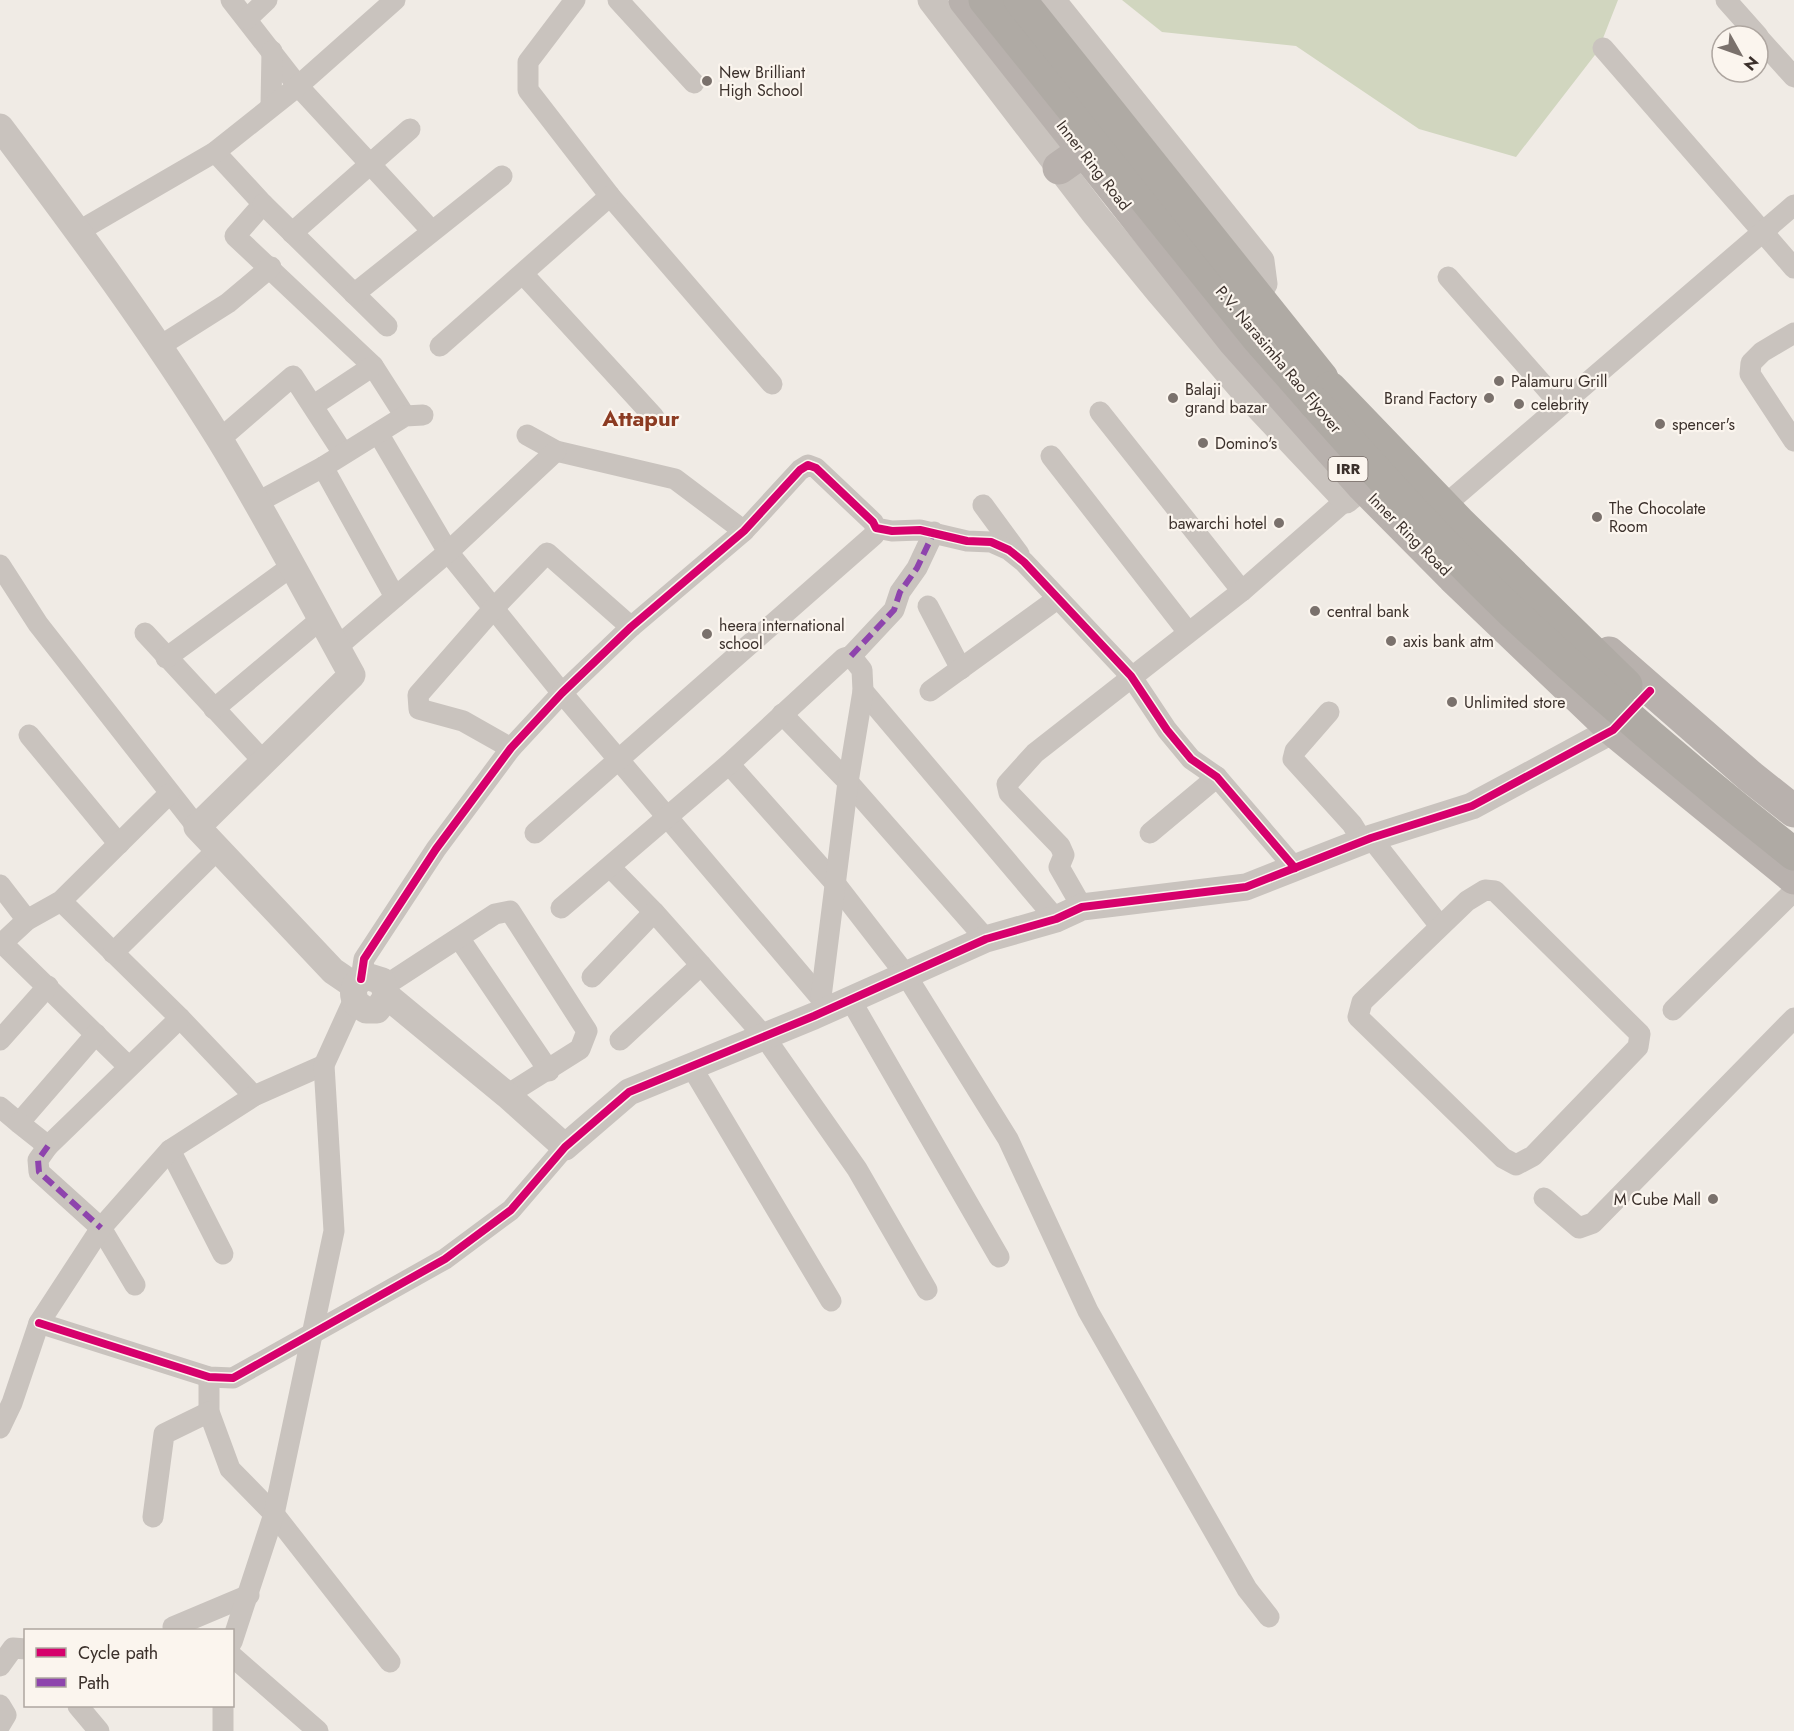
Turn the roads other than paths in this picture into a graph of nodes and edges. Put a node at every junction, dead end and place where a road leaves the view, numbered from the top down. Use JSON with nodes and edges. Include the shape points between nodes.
{"nodes":[{"id":1,"x":231,"y":0,"type":"edge"},
{"id":2,"x":267,"y":0,"type":"edge"},
{"id":3,"x":395,"y":0,"type":"edge"},
{"id":4,"x":575,"y":0,"type":"edge"},
{"id":5,"x":618,"y":0,"type":"edge"},
{"id":6,"x":931,"y":0,"type":"edge"},
{"id":7,"x":965,"y":0,"type":"edge"},
{"id":8,"x":984,"y":0,"type":"edge"},
{"id":9,"x":1020,"y":0,"type":"edge"},
{"id":10,"x":1038,"y":0,"type":"edge"},
{"id":11,"x":1052,"y":0,"type":"edge"},
{"id":12,"x":1726,"y":0,"type":"edge"},
{"id":13,"x":247,"y":19,"type":"junction"},
{"id":14,"x":1747,"y":24,"type":"edge"},
{"id":15,"x":1603,"y":48,"type":"dead end"},
{"id":16,"x":1770,"y":50,"type":"edge"},
{"id":17,"x":272,"y":51,"type":"junction"},
{"id":18,"x":1794,"y":77,"type":"edge"},
{"id":19,"x":694,"y":83,"type":"dead end"},
{"id":20,"x":298,"y":86,"type":"junction"},
{"id":21,"x":271,"y":105,"type":"junction"},
{"id":22,"x":0,"y":127,"type":"edge"},
{"id":23,"x":410,"y":129,"type":"dead end"},
{"id":24,"x":215,"y":152,"type":"junction"},
{"id":25,"x":1071,"y":160,"type":"junction"},
{"id":26,"x":372,"y":165,"type":"junction"},
{"id":27,"x":502,"y":176,"type":"dead end"},
{"id":28,"x":610,"y":196,"type":"junction"},
{"id":29,"x":263,"y":204,"type":"junction"},
{"id":30,"x":1794,"y":205,"type":"edge"},
{"id":31,"x":431,"y":230,"type":"junction"},
{"id":32,"x":79,"y":231,"type":"junction"},
{"id":33,"x":1762,"y":232,"type":"junction"},
{"id":34,"x":292,"y":233,"type":"junction"},
{"id":35,"x":272,"y":267,"type":"junction"},
{"id":36,"x":1794,"y":268,"type":"edge"},
{"id":37,"x":524,"y":275,"type":"junction"},
{"id":38,"x":1448,"y":277,"type":"dead end"},
{"id":39,"x":1264,"y":284,"type":"junction"},
{"id":40,"x":354,"y":294,"type":"junction"},
{"id":41,"x":387,"y":326,"type":"dead end"},
{"id":42,"x":1794,"y":333,"type":"edge"},
{"id":43,"x":160,"y":346,"type":"junction"},
{"id":44,"x":440,"y":346,"type":"dead end"},
{"id":45,"x":373,"y":366,"type":"junction"},
{"id":46,"x":772,"y":384,"type":"dead end"},
{"id":47,"x":314,"y":405,"type":"junction"},
{"id":48,"x":1561,"y":405,"type":"junction"},
{"id":49,"x":1100,"y":412,"type":"dead end"},
{"id":50,"x":654,"y":417,"type":"dead end"},
{"id":51,"x":378,"y":433,"type":"junction"},
{"id":52,"x":527,"y":435,"type":"dead end"},
{"id":53,"x":220,"y":440,"type":"junction"},
{"id":54,"x":1794,"y":441,"type":"edge"},
{"id":55,"x":556,"y":451,"type":"junction"},
{"id":56,"x":343,"y":453,"type":"junction"},
{"id":57,"x":1051,"y":456,"type":"dead end"},
{"id":58,"x":323,"y":467,"type":"junction"},
{"id":59,"x":1354,"y":493,"type":"junction"},
{"id":60,"x":1452,"y":498,"type":"junction"},
{"id":61,"x":258,"y":502,"type":"junction"},
{"id":62,"x":983,"y":505,"type":"dead end"},
{"id":63,"x":876,"y":528,"type":"junction"},
{"id":64,"x":744,"y":531,"type":"junction"},
{"id":65,"x":934,"y":532,"type":"junction"},
{"id":66,"x":448,"y":552,"type":"junction"},
{"id":67,"x":1024,"y":562,"type":"junction"},
{"id":68,"x":0,"y":566,"type":"edge"},
{"id":69,"x":292,"y":566,"type":"junction"},
{"id":70,"x":1242,"y":591,"type":"junction"},
{"id":71,"x":395,"y":597,"type":"junction"},
{"id":72,"x":1057,"y":599,"type":"junction"},
{"id":73,"x":928,"y":606,"type":"dead end"},
{"id":74,"x":494,"y":608,"type":"junction"},
{"id":75,"x":321,"y":619,"type":"junction"},
{"id":76,"x":631,"y":627,"type":"junction"},
{"id":77,"x":1188,"y":632,"type":"junction"},
{"id":78,"x":145,"y":633,"type":"dead end"},
{"id":79,"x":337,"y":647,"type":"junction"},
{"id":80,"x":851,"y":656,"type":"junction"},
{"id":81,"x":166,"y":658,"type":"junction"},
{"id":82,"x":961,"y":669,"type":"junction"},
{"id":83,"x":1131,"y":676,"type":"junction"},
{"id":84,"x":863,"y":691,"type":"junction"},
{"id":85,"x":930,"y":691,"type":"dead end"},
{"id":86,"x":1650,"y":691,"type":"junction"},
{"id":87,"x":562,"y":693,"type":"junction"},
{"id":88,"x":214,"y":709,"type":"junction"},
{"id":89,"x":1329,"y":712,"type":"dead end"},
{"id":90,"x":782,"y":714,"type":"junction"},
{"id":91,"x":1613,"y":730,"type":"junction"},
{"id":92,"x":29,"y":735,"type":"dead end"},
{"id":93,"x":511,"y":748,"type":"junction"},
{"id":94,"x":619,"y":759,"type":"junction"},
{"id":95,"x":265,"y":763,"type":"junction"},
{"id":96,"x":729,"y":764,"type":"junction"},
{"id":97,"x":1217,"y":777,"type":"junction"},
{"id":98,"x":848,"y":782,"type":"junction"},
{"id":99,"x":169,"y":794,"type":"junction"},
{"id":100,"x":1794,"y":811,"type":"edge"},
{"id":101,"x":667,"y":815,"type":"junction"},
{"id":102,"x":1794,"y":825,"type":"edge"},
{"id":103,"x":197,"y":827,"type":"junction"},
{"id":104,"x":536,"y":833,"type":"dead end"},
{"id":105,"x":1150,"y":833,"type":"dead end"},
{"id":106,"x":1367,"y":840,"type":"junction"},
{"id":107,"x":119,"y":844,"type":"junction"},
{"id":108,"x":216,"y":850,"type":"junction"},
{"id":109,"x":1794,"y":854,"type":"edge"},
{"id":110,"x":610,"y":867,"type":"junction"},
{"id":111,"x":1295,"y":868,"type":"junction"},
{"id":112,"x":1794,"y":878,"type":"edge"},
{"id":113,"x":834,"y":882,"type":"junction"},
{"id":114,"x":0,"y":885,"type":"edge"},
{"id":115,"x":1794,"y":891,"type":"edge"},
{"id":116,"x":61,"y":901,"type":"junction"},
{"id":117,"x":1082,"y":907,"type":"junction"},
{"id":118,"x":561,"y":908,"type":"dead end"},
{"id":119,"x":654,"y":912,"type":"junction"},
{"id":120,"x":1056,"y":919,"type":"junction"},
{"id":121,"x":27,"y":920,"type":"junction"},
{"id":122,"x":1440,"y":926,"type":"junction"},
{"id":123,"x":459,"y":938,"type":"junction"},
{"id":124,"x":986,"y":939,"type":"junction"},
{"id":125,"x":1,"y":944,"type":"edge"},
{"id":126,"x":113,"y":953,"type":"junction"},
{"id":127,"x":701,"y":965,"type":"junction"},
{"id":128,"x":906,"y":975,"type":"junction"},
{"id":129,"x":592,"y":977,"type":"dead end"},
{"id":130,"x":48,"y":986,"type":"junction"},
{"id":131,"x":369,"y":989,"type":"junction"},
{"id":132,"x":834,"y":1002,"type":"junction"},
{"id":133,"x":1673,"y":1010,"type":"dead end"},
{"id":134,"x":180,"y":1018,"type":"junction"},
{"id":135,"x":1794,"y":1018,"type":"edge"},
{"id":136,"x":96,"y":1034,"type":"junction"},
{"id":137,"x":764,"y":1036,"type":"junction"},
{"id":138,"x":0,"y":1040,"type":"edge"},
{"id":139,"x":620,"y":1040,"type":"dead end"},
{"id":140,"x":324,"y":1065,"type":"junction"},
{"id":141,"x":691,"y":1065,"type":"junction"},
{"id":142,"x":128,"y":1066,"type":"junction"},
{"id":143,"x":549,"y":1071,"type":"junction"},
{"id":144,"x":507,"y":1095,"type":"junction"},
{"id":145,"x":254,"y":1096,"type":"junction"},
{"id":146,"x":0,"y":1107,"type":"edge"},
{"id":147,"x":19,"y":1123,"type":"junction"},
{"id":148,"x":48,"y":1146,"type":"junction"},
{"id":149,"x":564,"y":1147,"type":"junction"},
{"id":150,"x":170,"y":1150,"type":"junction"},
{"id":151,"x":1544,"y":1198,"type":"dead end"},
{"id":152,"x":101,"y":1228,"type":"junction"},
{"id":153,"x":223,"y":1254,"type":"dead end"},
{"id":154,"x":999,"y":1257,"type":"dead end"},
{"id":155,"x":135,"y":1285,"type":"dead end"},
{"id":156,"x":927,"y":1290,"type":"dead end"},
{"id":157,"x":831,"y":1301,"type":"dead end"},
{"id":158,"x":39,"y":1323,"type":"junction"},
{"id":159,"x":312,"y":1335,"type":"junction"},
{"id":160,"x":209,"y":1377,"type":"junction"},
{"id":161,"x":6,"y":1398,"type":"edge"},
{"id":162,"x":209,"y":1412,"type":"junction"},
{"id":163,"x":0,"y":1428,"type":"edge"},
{"id":164,"x":274,"y":1514,"type":"junction"},
{"id":165,"x":153,"y":1517,"type":"dead end"},
{"id":166,"x":249,"y":1595,"type":"junction"},
{"id":167,"x":1269,"y":1617,"type":"dead end"},
{"id":168,"x":173,"y":1627,"type":"dead end"},
{"id":169,"x":234,"y":1636,"type":"edge"},
{"id":170,"x":24,"y":1649,"type":"edge"},
{"id":171,"x":234,"y":1658,"type":"edge"},
{"id":172,"x":390,"y":1662,"type":"dead end"},
{"id":173,"x":0,"y":1666,"type":"edge"},
{"id":174,"x":0,"y":1705,"type":"edge"},
{"id":175,"x":79,"y":1707,"type":"edge"},
{"id":176,"x":223,"y":1707,"type":"edge"},
{"id":177,"x":0,"y":1725,"type":"edge"},
{"id":178,"x":99,"y":1731,"type":"edge"},
{"id":179,"x":223,"y":1731,"type":"edge"},
{"id":180,"x":318,"y":1731,"type":"edge"}],
"edges":[{"from":1,"to":13,"type":"street"},
{"from":2,"to":13,"type":"street"},
{"from":3,"to":20,"type":"street"},
{"from":4,"to":28,"type":"street","via":[[528,62],[528,90]]},
{"from":5,"to":19,"type":"street"},
{"from":6,"to":25,"type":"street"},
{"from":7,"to":25,"type":"main road","name":"Inner Ring Road","number":"IRR"},
{"from":8,"to":109,"type":"highway","name":"P.V. Narasimha Rao Flyover","bridge":true,"via":[[1256,336],[1443,543],[1510,610],[1650,736]]},
{"from":9,"to":102,"type":"highway","name":"P.V. Narasimha Rao Flyover","bridge":true,"via":[[1329,386],[1459,522],[1598,658],[1732,778]]},
{"from":10,"to":39,"type":"main road"},
{"from":11,"to":39,"type":"street","via":[[1261,261]]},
{"from":12,"to":14,"type":"street"},
{"from":13,"to":17,"type":"street"},
{"from":15,"to":33,"type":"street"},
{"from":16,"to":18,"type":"street"},
{"from":17,"to":20,"type":"street"},
{"from":17,"to":21,"type":"street"},
{"from":20,"to":21,"type":"street"},
{"from":20,"to":26,"type":"street"},
{"from":21,"to":24,"type":"street"},
{"from":22,"to":32,"type":"street"},
{"from":23,"to":26,"type":"street"},
{"from":24,"to":29,"type":"street"},
{"from":24,"to":32,"type":"street"},
{"from":25,"to":59,"type":"main road","name":"Inner Ring Road","number":"IRR","via":[[1234,341]]},
{"from":26,"to":31,"type":"street"},
{"from":26,"to":34,"type":"street"},
{"from":27,"to":31,"type":"street"},
{"from":28,"to":37,"type":"street"},
{"from":28,"to":46,"type":"street"},
{"from":29,"to":34,"type":"street"},
{"from":29,"to":35,"type":"street","via":[[235,236]]},
{"from":30,"to":33,"type":"street"},
{"from":31,"to":40,"type":"street"},
{"from":32,"to":43,"type":"street"},
{"from":33,"to":36,"type":"street"},
{"from":33,"to":48,"type":"street"},
{"from":34,"to":40,"type":"street"},
{"from":35,"to":43,"type":"street","via":[[228,303]]},
{"from":35,"to":45,"type":"street"},
{"from":37,"to":44,"type":"street"},
{"from":37,"to":50,"type":"street"},
{"from":38,"to":48,"type":"street"},
{"from":39,"to":60,"type":"main road","via":[[1321,359]]},
{"from":40,"to":41,"type":"street"},
{"from":42,"to":54,"type":"street","via":[[1762,352],[1751,363],[1750,374]]},
{"from":43,"to":53,"type":"street"},
{"from":45,"to":47,"type":"street"},
{"from":45,"to":51,"type":"street","via":[[414,415]]},
{"from":47,"to":53,"type":"street","via":[[293,376]]},
{"from":47,"to":56,"type":"street"},
{"from":48,"to":60,"type":"street"},
{"from":49,"to":70,"type":"street"},
{"from":51,"to":56,"type":"street"},
{"from":51,"to":66,"type":"street"},
{"from":52,"to":55,"type":"street"},
{"from":53,"to":61,"type":"street"},
{"from":55,"to":64,"type":"street","via":[[675,479]]},
{"from":55,"to":66,"type":"street"},
{"from":56,"to":58,"type":"street"},
{"from":57,"to":77,"type":"street"},
{"from":58,"to":61,"type":"street"},
{"from":58,"to":71,"type":"street"},
{"from":59,"to":70,"type":"street"},
{"from":59,"to":91,"type":"main road","name":"Inner Ring Road","number":"IRR","via":[[1453,577]]},
{"from":60,"to":86,"type":"main road"},
{"from":61,"to":69,"type":"street"},
{"from":62,"to":67,"type":"street"},
{"from":63,"to":64,"type":"street","via":[[816,468],[808,465]]},
{"from":63,"to":65,"type":"street"},
{"from":63,"to":94,"type":"street","via":[[874,535]]},
{"from":64,"to":76,"type":"street"},
{"from":65,"to":67,"type":"street","via":[[991,542]]},
{"from":65,"to":80,"type":"street","via":[[894,610]]},
{"from":66,"to":71,"type":"street"},
{"from":66,"to":74,"type":"street"},
{"from":67,"to":72,"type":"street"},
{"from":68,"to":99,"type":"street","via":[[38,624]]},
{"from":69,"to":75,"type":"street"},
{"from":69,"to":81,"type":"street"},
{"from":70,"to":77,"type":"street"},
{"from":71,"to":79,"type":"street"},
{"from":72,"to":82,"type":"street"},
{"from":72,"to":83,"type":"street"},
{"from":73,"to":82,"type":"street"},
{"from":74,"to":76,"type":"street","via":[[547,553]]},
{"from":74,"to":87,"type":"street"},
{"from":74,"to":93,"type":"street","via":[[418,695],[419,709],[463,722]]},
{"from":75,"to":79,"type":"street"},
{"from":75,"to":88,"type":"street"},
{"from":76,"to":87,"type":"street"},
{"from":77,"to":83,"type":"street"},
{"from":78,"to":81,"type":"street"},
{"from":79,"to":95,"type":"street","via":[[352,675]]},
{"from":80,"to":84,"type":"street","via":[[862,670]]},
{"from":80,"to":90,"type":"street"},
{"from":81,"to":88,"type":"street"},
{"from":82,"to":85,"type":"street"},
{"from":83,"to":97,"type":"street","via":[[1191,759]]},
{"from":83,"to":117,"type":"street","via":[[1035,753],[1007,784],[1009,793],[1060,846],[1065,855],[1059,867]]},
{"from":84,"to":98,"type":"street"},
{"from":84,"to":120,"type":"street"},
{"from":86,"to":91,"type":"street"},
{"from":86,"to":100,"type":"main road"},
{"from":87,"to":93,"type":"street"},
{"from":87,"to":94,"type":"street"},
{"from":88,"to":95,"type":"street"},
{"from":89,"to":106,"type":"street","via":[[1295,751],[1293,759]]},
{"from":90,"to":96,"type":"street"},
{"from":90,"to":98,"type":"street"},
{"from":91,"to":106,"type":"street","via":[[1472,806]]},
{"from":91,"to":112,"type":"main road","name":"Inner Ring Road","number":"IRR"},
{"from":92,"to":107,"type":"street"},
{"from":93,"to":131,"type":"street","via":[[436,849],[364,959]]},
{"from":94,"to":101,"type":"street"},
{"from":94,"to":104,"type":"street"},
{"from":95,"to":103,"type":"street"},
{"from":96,"to":101,"type":"street"},
{"from":96,"to":113,"type":"street"},
{"from":97,"to":105,"type":"street"},
{"from":97,"to":111,"type":"street"},
{"from":98,"to":113,"type":"street"},
{"from":98,"to":124,"type":"street"},
{"from":99,"to":103,"type":"street"},
{"from":99,"to":107,"type":"street"},
{"from":101,"to":110,"type":"street"},
{"from":101,"to":132,"type":"street"},
{"from":103,"to":108,"type":"street"},
{"from":106,"to":111,"type":"street"},
{"from":106,"to":122,"type":"street"},
{"from":107,"to":116,"type":"street"},
{"from":108,"to":126,"type":"street"},
{"from":108,"to":131,"type":"street","via":[[333,971]]},
{"from":110,"to":118,"type":"street"},
{"from":110,"to":119,"type":"street"},
{"from":111,"to":117,"type":"street","via":[[1246,887]]},
{"from":113,"to":128,"type":"street"},
{"from":113,"to":132,"type":"street"},
{"from":114,"to":121,"type":"street"},
{"from":115,"to":133,"type":"street"},
{"from":116,"to":121,"type":"street"},
{"from":116,"to":126,"type":"street"},
{"from":117,"to":120,"type":"street"},
{"from":119,"to":127,"type":"street"},
{"from":119,"to":129,"type":"street"},
{"from":120,"to":124,"type":"street"},
{"from":121,"to":125,"type":"street"},
{"from":122,"to":122,"type":"street","via":[[1362,1002],[1358,1017],[1503,1158],[1516,1165],[1525,1163],[1638,1047],[1640,1034],[1495,891],[1485,890],[1467,901]]},
{"from":123,"to":131,"type":"street"},
{"from":123,"to":143,"type":"street"},
{"from":123,"to":143,"type":"street","via":[[495,914],[510,911],[587,1031],[580,1049]]},
{"from":124,"to":128,"type":"street"},
{"from":125,"to":130,"type":"street"},
{"from":126,"to":134,"type":"street"},
{"from":127,"to":137,"type":"street"},
{"from":127,"to":139,"type":"street"},
{"from":128,"to":132,"type":"street"},
{"from":128,"to":167,"type":"street","via":[[1008,1139],[1088,1311],[1247,1589]]},
{"from":130,"to":136,"type":"street"},
{"from":130,"to":138,"type":"street"},
{"from":131,"to":140,"type":"street"},
{"from":131,"to":144,"type":"street"},
{"from":132,"to":137,"type":"street"},
{"from":132,"to":154,"type":"street"},
{"from":134,"to":142,"type":"street"},
{"from":134,"to":145,"type":"street"},
{"from":135,"to":151,"type":"street","via":[[1593,1223],[1578,1228]]},
{"from":136,"to":142,"type":"street"},
{"from":136,"to":147,"type":"street"},
{"from":137,"to":141,"type":"street"},
{"from":137,"to":156,"type":"street","via":[[857,1169]]},
{"from":140,"to":145,"type":"street"},
{"from":140,"to":159,"type":"street","via":[[334,1231]]},
{"from":141,"to":149,"type":"street","via":[[629,1092]]},
{"from":141,"to":157,"type":"street"},
{"from":142,"to":148,"type":"street"},
{"from":143,"to":144,"type":"street"},
{"from":144,"to":149,"type":"street"},
{"from":145,"to":150,"type":"street"},
{"from":146,"to":147,"type":"street"},
{"from":147,"to":148,"type":"street"},
{"from":148,"to":152,"type":"street","via":[[38,1160],[39,1172]]},
{"from":149,"to":159,"type":"street","via":[[511,1210],[445,1259]]},
{"from":150,"to":152,"type":"street"},
{"from":150,"to":153,"type":"street"},
{"from":152,"to":155,"type":"street"},
{"from":152,"to":158,"type":"street"},
{"from":158,"to":160,"type":"street"},
{"from":158,"to":161,"type":"street"},
{"from":159,"to":160,"type":"street","via":[[233,1378]]},
{"from":159,"to":164,"type":"street"},
{"from":160,"to":162,"type":"street"},
{"from":161,"to":163,"type":"street"},
{"from":162,"to":164,"type":"street","via":[[230,1469]]},
{"from":162,"to":165,"type":"street","via":[[164,1434]]},
{"from":164,"to":166,"type":"street"},
{"from":164,"to":172,"type":"street"},
{"from":166,"to":168,"type":"street"},
{"from":166,"to":169,"type":"street"},
{"from":170,"to":173,"type":"street","via":[[13,1648]]},
{"from":171,"to":180,"type":"street"},
{"from":174,"to":177,"type":"street","via":[[6,1715]]},
{"from":175,"to":178,"type":"street"},
{"from":176,"to":179,"type":"street"}]}
